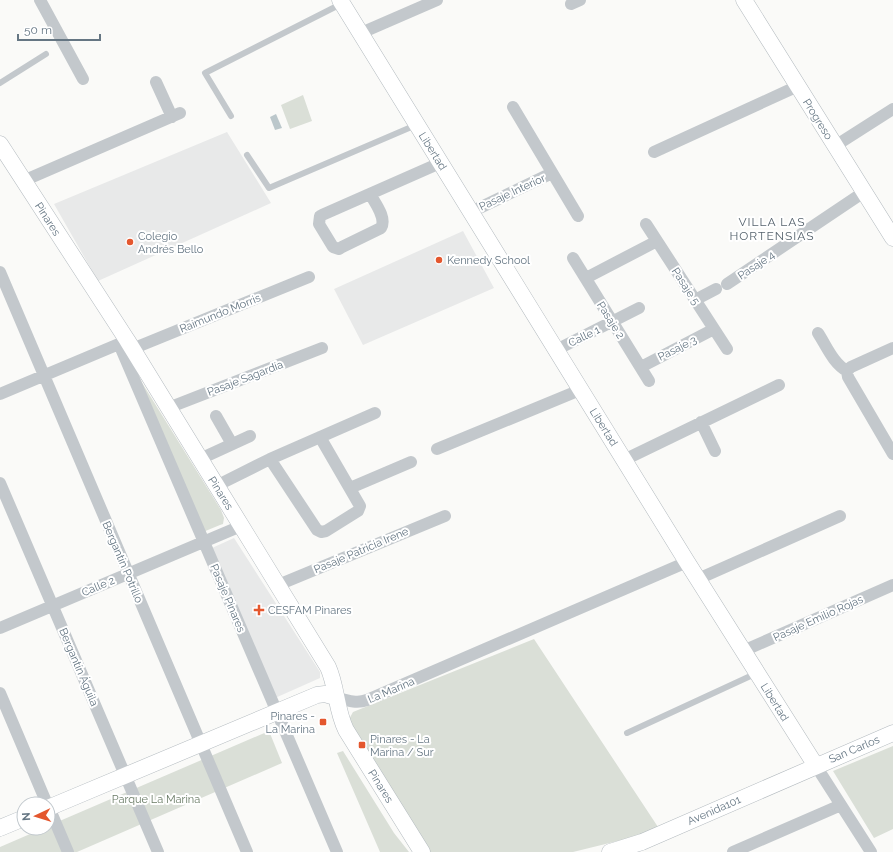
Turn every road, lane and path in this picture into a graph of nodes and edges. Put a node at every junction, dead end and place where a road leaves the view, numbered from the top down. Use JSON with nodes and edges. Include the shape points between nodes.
{"nodes":[{"id":1,"x":40,"y":0,"type":"edge"},
{"id":2,"x":437,"y":0,"type":"edge"},
{"id":3,"x":745,"y":0,"type":"edge"},
{"id":4,"x":341,"y":2,"type":"edge"},
{"id":5,"x":360,"y":33,"type":"junction"},
{"id":6,"x":46,"y":54,"type":"dead end"},
{"id":7,"x":83,"y":79,"type":"dead end"},
{"id":8,"x":0,"y":82,"type":"edge"},
{"id":9,"x":156,"y":82,"type":"dead end"},
{"id":10,"x":798,"y":86,"type":"junction"},
{"id":11,"x":513,"y":107,"type":"dead end"},
{"id":12,"x":893,"y":109,"type":"edge"},
{"id":13,"x":231,"y":116,"type":"dead end"},
{"id":14,"x":417,"y":125,"type":"junction"},
{"id":15,"x":835,"y":146,"type":"junction"},
{"id":16,"x":654,"y":152,"type":"dead end"},
{"id":17,"x":3,"y":154,"type":"edge"},
{"id":18,"x":247,"y":155,"type":"dead end"},
{"id":19,"x":440,"y":163,"type":"junction"},
{"id":20,"x":552,"y":173,"type":"junction"},
{"id":21,"x":23,"y":180,"type":"junction"},
{"id":22,"x":864,"y":192,"type":"junction"},
{"id":23,"x":370,"y":194,"type":"junction"},
{"id":24,"x":471,"y":212,"type":"junction"},
{"id":25,"x":578,"y":216,"type":"dead end"},
{"id":26,"x":646,"y":224,"type":"dead end"},
{"id":27,"x":893,"y":238,"type":"edge"},
{"id":28,"x":657,"y":241,"type":"junction"},
{"id":29,"x":573,"y":258,"type":"dead end"},
{"id":30,"x":0,"y":272,"type":"edge"},
{"id":31,"x":309,"y":277,"type":"dead end"},
{"id":32,"x":586,"y":278,"type":"junction"},
{"id":33,"x":695,"y":300,"type":"junction"},
{"id":34,"x":639,"y":308,"type":"dead end"},
{"id":35,"x":612,"y":322,"type":"junction"},
{"id":36,"x":714,"y":329,"type":"junction"},
{"id":37,"x":818,"y":333,"type":"dead end"},
{"id":38,"x":126,"y":344,"type":"junction"},
{"id":39,"x":322,"y":348,"type":"dead end"},
{"id":40,"x":893,"y":348,"type":"edge"},
{"id":41,"x":727,"y":349,"type":"dead end"},
{"id":42,"x":556,"y":350,"type":"junction"},
{"id":43,"x":640,"y":367,"type":"junction"},
{"id":44,"x":847,"y":371,"type":"junction"},
{"id":45,"x":44,"y":375,"type":"junction"},
{"id":46,"x":649,"y":382,"type":"dead end"},
{"id":47,"x":779,"y":385,"type":"dead end"},
{"id":48,"x":580,"y":390,"type":"junction"},
{"id":49,"x":0,"y":394,"type":"edge"},
{"id":50,"x":168,"y":408,"type":"junction"},
{"id":51,"x":375,"y":413,"type":"dead end"},
{"id":52,"x":216,"y":416,"type":"dead end"},
{"id":53,"x":702,"y":422,"type":"junction"},
{"id":54,"x":250,"y":436,"type":"dead end"},
{"id":55,"x":320,"y":438,"type":"junction"},
{"id":56,"x":232,"y":444,"type":"junction"},
{"id":57,"x":437,"y":450,"type":"dead end"},
{"id":58,"x":715,"y":451,"type":"dead end"},
{"id":59,"x":893,"y":454,"type":"edge"},
{"id":60,"x":200,"y":459,"type":"junction"},
{"id":61,"x":270,"y":459,"type":"junction"},
{"id":62,"x":624,"y":460,"type":"junction"},
{"id":63,"x":411,"y":462,"type":"dead end"},
{"id":64,"x":0,"y":483,"type":"edge"},
{"id":65,"x":216,"y":486,"type":"junction"},
{"id":66,"x":350,"y":488,"type":"junction"},
{"id":67,"x":445,"y":516,"type":"dead end"},
{"id":68,"x":840,"y":516,"type":"dead end"},
{"id":69,"x":241,"y":526,"type":"junction"},
{"id":70,"x":204,"y":542,"type":"junction"},
{"id":71,"x":687,"y":562,"type":"junction"},
{"id":72,"x":128,"y":574,"type":"junction"},
{"id":73,"x":698,"y":579,"type":"junction"},
{"id":74,"x":278,"y":585,"type":"junction"},
{"id":75,"x":893,"y":585,"type":"edge"},
{"id":76,"x":53,"y":606,"type":"junction"},
{"id":77,"x":0,"y":628,"type":"edge"},
{"id":78,"x":743,"y":651,"type":"junction"},
{"id":79,"x":757,"y":674,"type":"junction"},
{"id":80,"x":0,"y":693,"type":"edge"},
{"id":81,"x":335,"y":696,"type":"junction"},
{"id":82,"x":277,"y":712,"type":"junction"},
{"id":83,"x":627,"y":732,"type":"dead end"},
{"id":84,"x":893,"y":733,"type":"edge"},
{"id":85,"x":201,"y":744,"type":"junction"},
{"id":86,"x":816,"y":766,"type":"junction"},
{"id":87,"x":125,"y":776,"type":"junction"},
{"id":88,"x":44,"y":796,"type":"edge"},
{"id":89,"x":56,"y":803,"type":"edge"},
{"id":90,"x":841,"y":805,"type":"junction"},
{"id":91,"x":16,"y":821,"type":"edge"},
{"id":92,"x":56,"y":824,"type":"edge"},
{"id":93,"x":0,"y":828,"type":"edge"},
{"id":94,"x":68,"y":852,"type":"edge"},
{"id":95,"x":158,"y":852,"type":"edge"},
{"id":96,"x":247,"y":852,"type":"edge"},
{"id":97,"x":336,"y":852,"type":"edge"},
{"id":98,"x":422,"y":852,"type":"edge"},
{"id":99,"x":610,"y":852,"type":"edge"},
{"id":100,"x":733,"y":852,"type":"edge"},
{"id":101,"x":871,"y":852,"type":"edge"}],
"edges":[{"from":1,"to":7,"type":"street"},
{"from":2,"to":5,"type":"street"},
{"from":3,"to":10,"type":"street","name":"Progreso"},
{"from":4,"to":5,"type":"street","name":"Libertad"},
{"from":4,"to":13,"type":"lane","via":[[205,73]]},
{"from":5,"to":14,"type":"street","name":"Libertad"},
{"from":6,"to":8,"type":"lane"},
{"from":9,"to":21,"type":"street","via":[[176,115]]},
{"from":10,"to":15,"type":"street","name":"Progreso"},
{"from":10,"to":16,"type":"street"},
{"from":11,"to":20,"type":"street"},
{"from":12,"to":15,"type":"street"},
{"from":14,"to":18,"type":"lane","via":[[269,188]]},
{"from":14,"to":19,"type":"street","name":"Libertad"},
{"from":15,"to":22,"type":"street","name":"Progreso"},
{"from":17,"to":21,"type":"street","name":"Pinares"},
{"from":19,"to":23,"type":"street"},
{"from":19,"to":24,"type":"street","name":"Libertad"},
{"from":20,"to":24,"type":"street","name":"Pasaje Interior"},
{"from":20,"to":25,"type":"street"},
{"from":21,"to":38,"type":"street","name":"Pinares"},
{"from":22,"to":27,"type":"street","name":"Progreso"},
{"from":22,"to":33,"type":"street","name":"Pasaje 4","via":[[721,286]]},
{"from":23,"to":23,"type":"street","via":[[320,216],[319,224],[334,247],[342,248],[382,228],[383,219]]},
{"from":24,"to":42,"type":"street","name":"Libertad"},
{"from":26,"to":28,"type":"street","name":"Pasaje 5"},
{"from":28,"to":32,"type":"street"},
{"from":28,"to":33,"type":"street","name":"Pasaje 5"},
{"from":29,"to":32,"type":"street","name":"Pasaje 2"},
{"from":30,"to":45,"type":"street","name":"Bergantín Potrillo"},
{"from":31,"to":38,"type":"street","name":"Raimundo Morris"},
{"from":32,"to":35,"type":"street","name":"Pasaje 2"},
{"from":33,"to":36,"type":"street","name":"Pasaje 5"},
{"from":34,"to":35,"type":"street","name":"Calle 1"},
{"from":35,"to":42,"type":"street","name":"Calle 1"},
{"from":35,"to":43,"type":"street","name":"Pasaje 2"},
{"from":36,"to":41,"type":"street","name":"Pasaje 5"},
{"from":36,"to":43,"type":"street","name":"Pasaje 3"},
{"from":37,"to":44,"type":"street","via":[[835,362]]},
{"from":38,"to":45,"type":"street","name":"Raimundo Morris"},
{"from":38,"to":50,"type":"street","name":"Pinares"},
{"from":38,"to":70,"type":"street","name":"Pasaje Pinares"},
{"from":39,"to":50,"type":"street","name":"Pasaje Sagardía"},
{"from":40,"to":44,"type":"street"},
{"from":42,"to":48,"type":"street","name":"Libertad"},
{"from":43,"to":46,"type":"street","name":"Pasaje 2"},
{"from":44,"to":59,"type":"street","via":[[848,378]]},
{"from":45,"to":49,"type":"street","name":"Raimundo Morris"},
{"from":45,"to":72,"type":"street","name":"Bergantín Potrillo"},
{"from":47,"to":53,"type":"street"},
{"from":48,"to":57,"type":"street"},
{"from":48,"to":62,"type":"street","name":"Libertad"},
{"from":50,"to":60,"type":"street","name":"Pinares"},
{"from":51,"to":55,"type":"street"},
{"from":52,"to":56,"type":"street"},
{"from":53,"to":58,"type":"street"},
{"from":53,"to":62,"type":"street"},
{"from":54,"to":56,"type":"street"},
{"from":55,"to":61,"type":"street"},
{"from":55,"to":66,"type":"street"},
{"from":56,"to":60,"type":"street"},
{"from":60,"to":65,"type":"street","name":"Pinares"},
{"from":61,"to":65,"type":"street"},
{"from":61,"to":66,"type":"street","via":[[318,532],[326,532],[359,510],[360,504]]},
{"from":62,"to":71,"type":"street","name":"Libertad"},
{"from":63,"to":66,"type":"street"},
{"from":64,"to":76,"type":"street","name":"Bergantín Águila"},
{"from":65,"to":69,"type":"street","name":"Pinares"},
{"from":67,"to":74,"type":"street","name":"Pasaje Patricia Irene"},
{"from":68,"to":73,"type":"street"},
{"from":69,"to":70,"type":"street","name":"Calle 2"},
{"from":69,"to":74,"type":"street","name":"Pinares"},
{"from":70,"to":72,"type":"street","name":"Calle 2"},
{"from":70,"to":82,"type":"street","name":"Pasaje Pinares"},
{"from":71,"to":73,"type":"street","name":"Libertad"},
{"from":71,"to":81,"type":"street","name":"La Marina","via":[[367,700],[352,702]]},
{"from":72,"to":76,"type":"street","name":"Calle 2"},
{"from":72,"to":85,"type":"street","name":"Bergantín Potrillo"},
{"from":73,"to":78,"type":"street","name":"Libertad"},
{"from":74,"to":81,"type":"street","name":"Pinares","via":[[328,667]]},
{"from":75,"to":78,"type":"street","name":"Pasaje Emilio Rojas"},
{"from":76,"to":77,"type":"street","name":"Calle 2"},
{"from":76,"to":87,"type":"street","name":"Bergantín Águila"},
{"from":78,"to":79,"type":"street","name":"Libertad"},
{"from":79,"to":83,"type":"lane"},
{"from":79,"to":86,"type":"street","name":"Libertad"},
{"from":80,"to":88,"type":"street"},
{"from":81,"to":82,"type":"street","name":"La Marina","via":[[317,695]]},
{"from":81,"to":98,"type":"street","name":"Pinares","via":[[342,723]]},
{"from":82,"to":85,"type":"street","name":"La Marina"},
{"from":82,"to":97,"type":"street","name":"Pasaje Pinares"},
{"from":84,"to":86,"type":"street","name":"San Carlos"},
{"from":85,"to":87,"type":"street","name":"La Marina"},
{"from":85,"to":96,"type":"street","name":"Bergantín Potrillo"},
{"from":86,"to":90,"type":"street","name":"Libertad"},
{"from":86,"to":99,"type":"street","name":"Avenida101","via":[[642,842]]},
{"from":87,"to":89,"type":"street","name":"La Marina"},
{"from":87,"to":95,"type":"street","name":"Bergantín Águila"},
{"from":90,"to":100,"type":"street"},
{"from":90,"to":101,"type":"street","name":"Libertad"},
{"from":91,"to":93,"type":"street"},
{"from":92,"to":94,"type":"street"}]}
